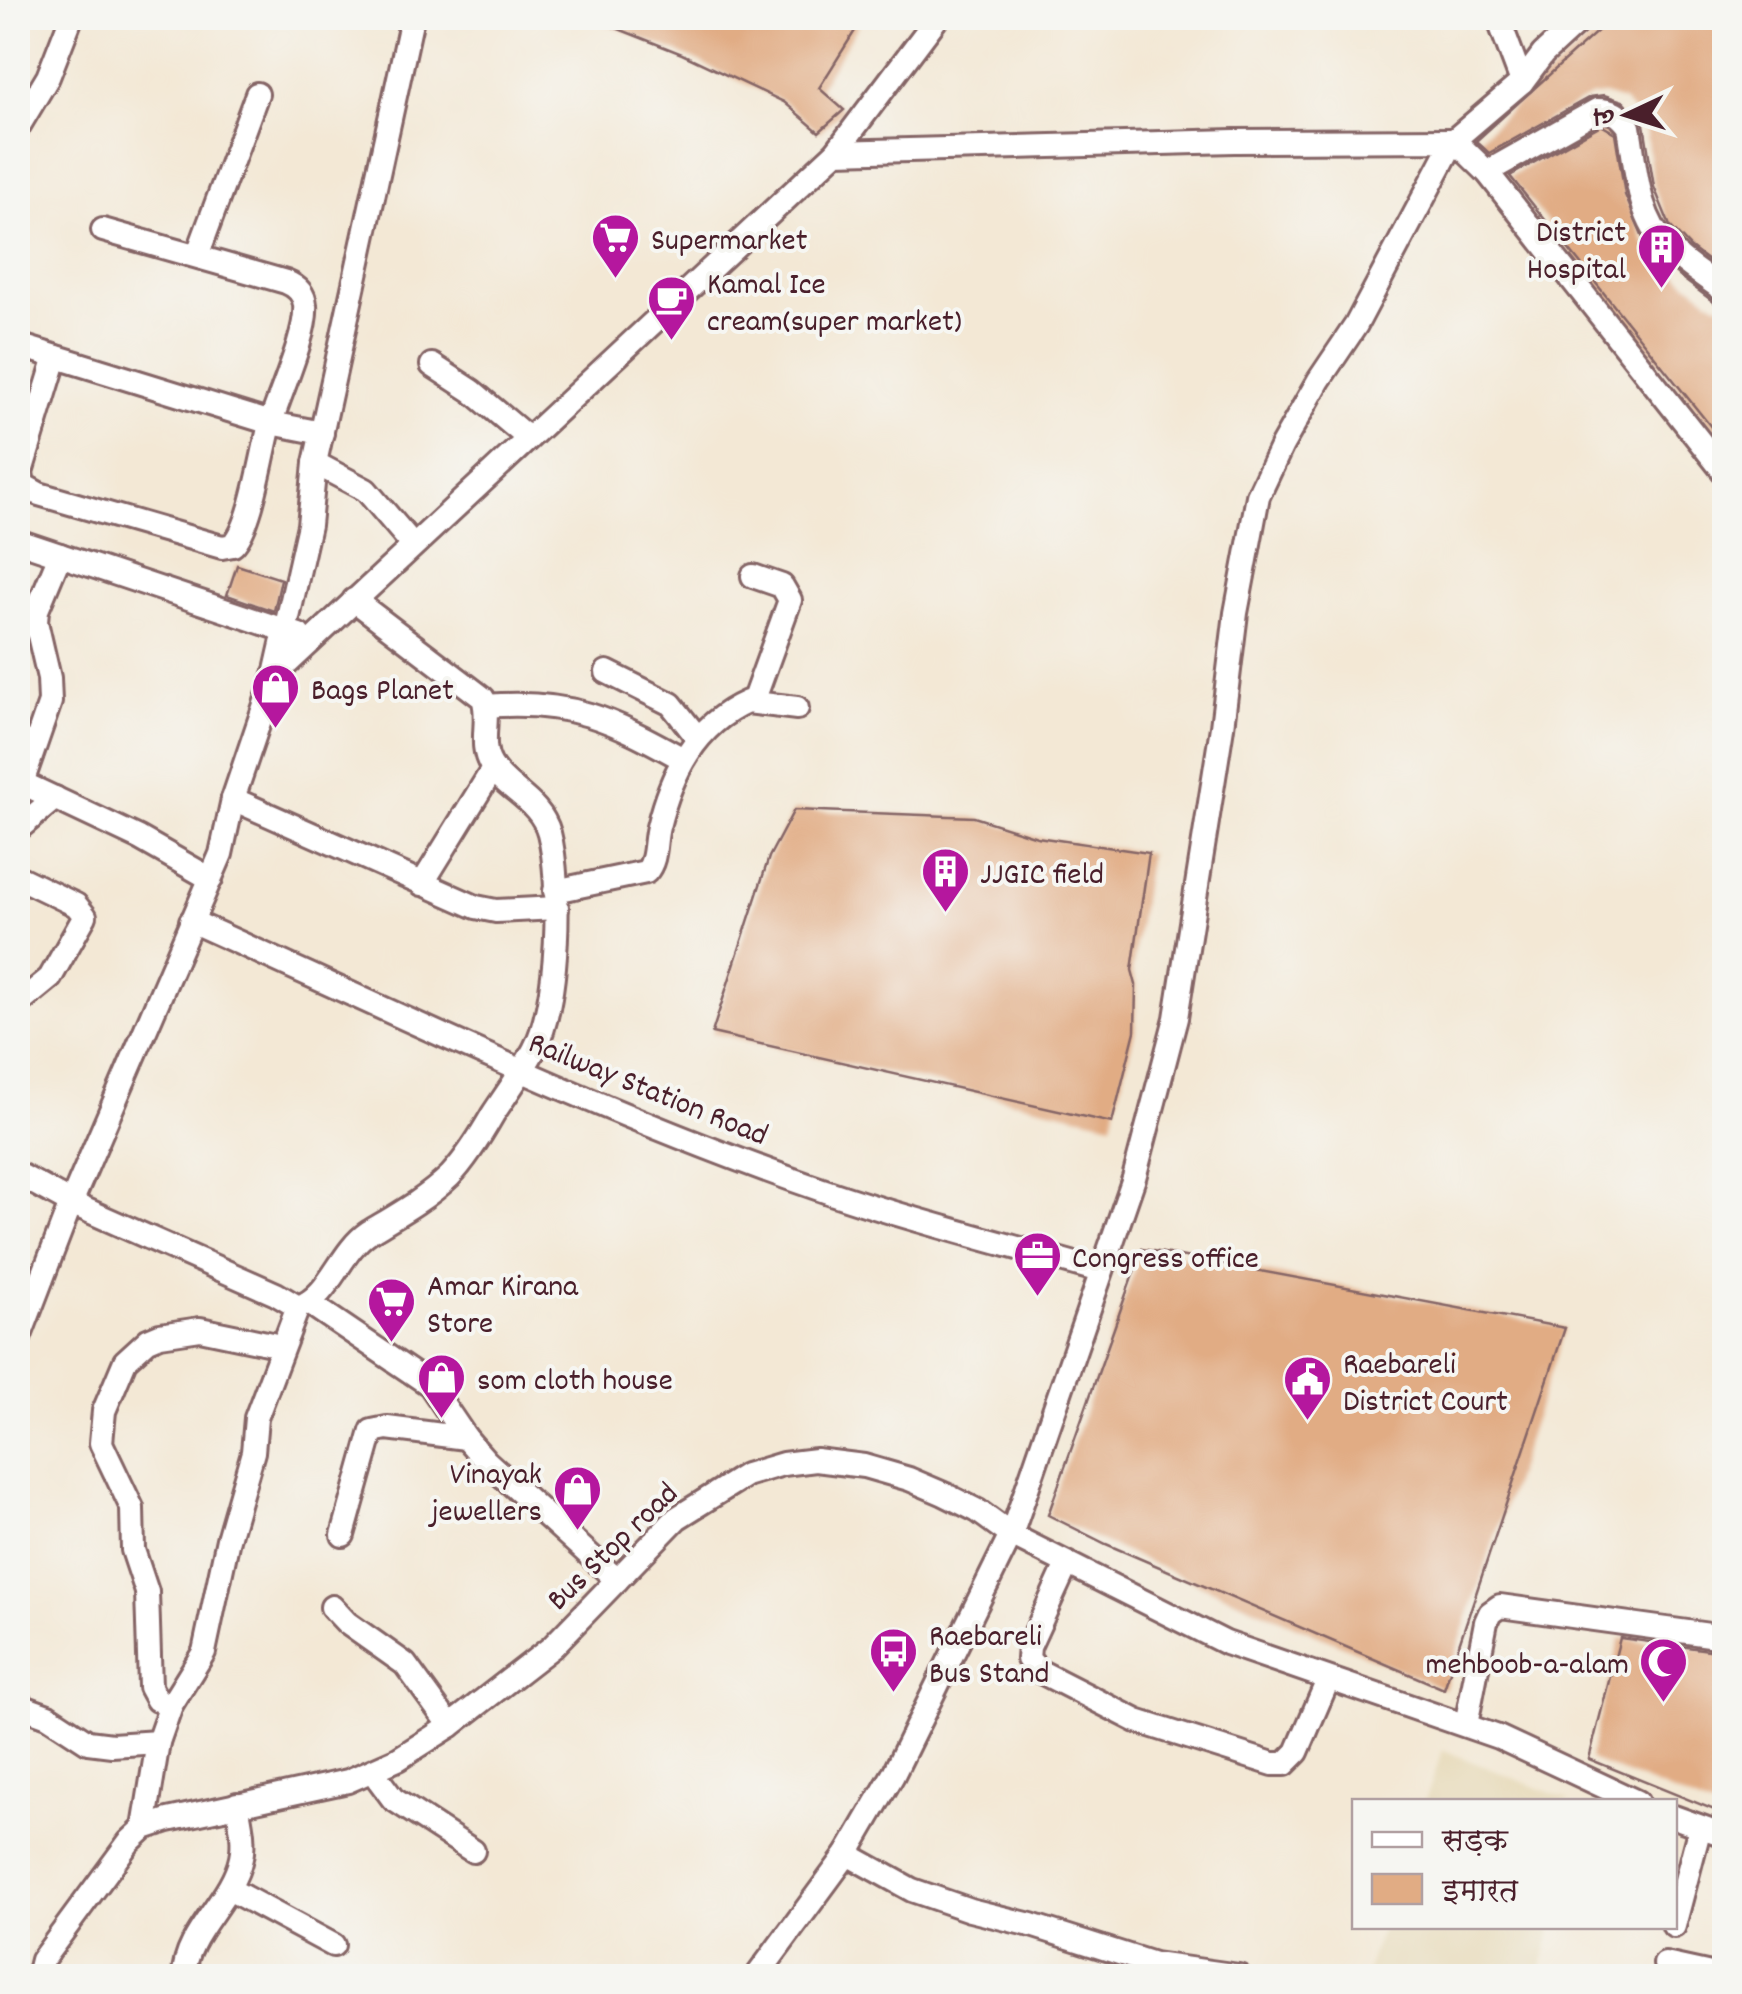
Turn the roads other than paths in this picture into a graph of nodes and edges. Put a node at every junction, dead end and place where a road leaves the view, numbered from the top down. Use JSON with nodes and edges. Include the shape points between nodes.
{"nodes":[{"id":1,"x":412,"y":18,"type":"edge"},
{"id":2,"x":937,"y":18,"type":"edge"},
{"id":3,"x":1498,"y":18,"type":"edge"},
{"id":4,"x":1582,"y":18,"type":"edge"},
{"id":5,"x":66,"y":19,"type":"edge"},
{"id":6,"x":1522,"y":82,"type":"junction"},
{"id":7,"x":257,"y":94,"type":"dead end"},
{"id":8,"x":18,"y":127,"type":"edge"},
{"id":9,"x":1454,"y":140,"type":"junction"},
{"id":10,"x":836,"y":152,"type":"junction"},
{"id":11,"x":1487,"y":172,"type":"junction"},
{"id":12,"x":103,"y":230,"type":"dead end"},
{"id":13,"x":196,"y":256,"type":"junction"},
{"id":14,"x":1724,"y":292,"type":"edge"},
{"id":15,"x":18,"y":345,"type":"edge"},
{"id":16,"x":56,"y":357,"type":"junction"},
{"id":17,"x":432,"y":365,"type":"dead end"},
{"id":18,"x":271,"y":422,"type":"junction"},
{"id":19,"x":322,"y":433,"type":"junction"},
{"id":20,"x":528,"y":438,"type":"junction"},
{"id":21,"x":315,"y":463,"type":"junction"},
{"id":22,"x":1724,"y":472,"type":"edge"},
{"id":23,"x":18,"y":540,"type":"edge"},
{"id":24,"x":413,"y":545,"type":"junction"},
{"id":25,"x":60,"y":555,"type":"junction"},
{"id":26,"x":753,"y":576,"type":"dead end"},
{"id":27,"x":354,"y":600,"type":"junction"},
{"id":28,"x":284,"y":630,"type":"junction"},
{"id":29,"x":314,"y":639,"type":"junction"},
{"id":30,"x":607,"y":672,"type":"dead end"},
{"id":31,"x":275,"y":675,"type":"junction"},
{"id":32,"x":753,"y":702,"type":"junction"},
{"id":33,"x":486,"y":706,"type":"junction"},
{"id":34,"x":797,"y":708,"type":"dead end"},
{"id":35,"x":697,"y":737,"type":"junction"},
{"id":36,"x":682,"y":759,"type":"junction"},
{"id":37,"x":493,"y":769,"type":"junction"},
{"id":38,"x":20,"y":782,"type":"edge"},
{"id":39,"x":55,"y":798,"type":"junction"},
{"id":40,"x":233,"y":799,"type":"junction"},
{"id":41,"x":18,"y":829,"type":"edge"},
{"id":42,"x":18,"y":876,"type":"edge"},
{"id":43,"x":211,"y":879,"type":"junction"},
{"id":44,"x":422,"y":884,"type":"junction"},
{"id":45,"x":556,"y":899,"type":"junction"},
{"id":46,"x":190,"y":921,"type":"junction"},
{"id":47,"x":22,"y":1001,"type":"dead end"},
{"id":48,"x":519,"y":1072,"type":"junction"},
{"id":49,"x":18,"y":1174,"type":"edge"},
{"id":50,"x":71,"y":1202,"type":"junction"},
{"id":51,"x":1100,"y":1271,"type":"junction"},
{"id":52,"x":303,"y":1305,"type":"junction"},
{"id":53,"x":18,"y":1341,"type":"edge"},
{"id":54,"x":282,"y":1346,"type":"junction"},
{"id":55,"x":466,"y":1438,"type":"junction"},
{"id":56,"x":343,"y":1535,"type":"dead end"},
{"id":57,"x":1012,"y":1535,"type":"junction"},
{"id":58,"x":1066,"y":1564,"type":"junction"},
{"id":59,"x":616,"y":1580,"type":"junction"},
{"id":60,"x":332,"y":1607,"type":"dead end"},
{"id":61,"x":1724,"y":1637,"type":"edge"},
{"id":62,"x":1328,"y":1680,"type":"junction"},
{"id":63,"x":170,"y":1705,"type":"junction"},
{"id":64,"x":18,"y":1706,"type":"edge"},
{"id":65,"x":1466,"y":1725,"type":"junction"},
{"id":66,"x":450,"y":1726,"type":"junction"},
{"id":67,"x":158,"y":1742,"type":"junction"},
{"id":68,"x":373,"y":1772,"type":"junction"},
{"id":69,"x":1631,"y":1799,"type":"edge"},
{"id":70,"x":237,"y":1804,"type":"junction"},
{"id":71,"x":1677,"y":1817,"type":"edge"},
{"id":72,"x":1700,"y":1827,"type":"junction"},
{"id":73,"x":144,"y":1828,"type":"junction"},
{"id":74,"x":1724,"y":1835,"type":"edge"},
{"id":75,"x":473,"y":1851,"type":"dead end"},
{"id":76,"x":847,"y":1854,"type":"junction"},
{"id":77,"x":229,"y":1889,"type":"junction"},
{"id":78,"x":1677,"y":1915,"type":"edge"},
{"id":79,"x":1673,"y":1929,"type":"edge"},
{"id":80,"x":333,"y":1945,"type":"dead end"},
{"id":81,"x":1663,"y":1970,"type":"edge"},
{"id":82,"x":38,"y":1976,"type":"edge"},
{"id":83,"x":184,"y":1976,"type":"edge"},
{"id":84,"x":757,"y":1976,"type":"edge"},
{"id":85,"x":1239,"y":1976,"type":"edge"},
{"id":86,"x":1720,"y":1976,"type":"edge"}],
"edges":[{"from":1,"to":19,"type":"street"},
{"from":2,"to":10,"type":"street"},
{"from":3,"to":6,"type":"street"},
{"from":4,"to":6,"type":"street"},
{"from":5,"to":8,"type":"street","via":[[48,76]]},
{"from":6,"to":9,"type":"street"},
{"from":7,"to":13,"type":"street"},
{"from":9,"to":10,"type":"street"},
{"from":9,"to":11,"type":"street"},
{"from":9,"to":51,"type":"street","via":[[1258,496],[1176,1018],[1144,1143]]},
{"from":10,"to":20,"type":"street"},
{"from":11,"to":14,"type":"street","via":[[1596,110],[1611,110],[1629,127],[1654,229]]},
{"from":11,"to":22,"type":"street"},
{"from":12,"to":13,"type":"street"},
{"from":13,"to":18,"type":"street","via":[[286,282],[303,296],[304,321]]},
{"from":15,"to":16,"type":"street"},
{"from":16,"to":18,"type":"street"},
{"from":16,"to":18,"type":"street","via":[[21,472],[23,485],[39,494],[233,545]]},
{"from":17,"to":20,"type":"street"},
{"from":18,"to":19,"type":"street"},
{"from":19,"to":21,"type":"street"},
{"from":20,"to":24,"type":"street"},
{"from":21,"to":24,"type":"street","via":[[366,490]]},
{"from":21,"to":28,"type":"street"},
{"from":23,"to":25,"type":"street"},
{"from":24,"to":27,"type":"street"},
{"from":25,"to":28,"type":"street"},
{"from":25,"to":38,"type":"street","via":[[36,610],[50,702]]},
{"from":26,"to":32,"type":"street","via":[[782,586],[790,600]]},
{"from":27,"to":29,"type":"street"},
{"from":27,"to":33,"type":"street","via":[[477,691]]},
{"from":28,"to":29,"type":"street"},
{"from":28,"to":31,"type":"street"},
{"from":29,"to":31,"type":"street"},
{"from":30,"to":35,"type":"street","via":[[671,704]]},
{"from":31,"to":40,"type":"street"},
{"from":32,"to":34,"type":"street"},
{"from":32,"to":35,"type":"street","via":[[736,706]]},
{"from":33,"to":36,"type":"street","via":[[543,703],[600,716]]},
{"from":33,"to":37,"type":"street","via":[[484,747]]},
{"from":35,"to":36,"type":"street"},
{"from":36,"to":45,"type":"street","via":[[646,872]]},
{"from":37,"to":44,"type":"street"},
{"from":37,"to":45,"type":"street","via":[[540,812],[550,834]]},
{"from":38,"to":39,"type":"street"},
{"from":39,"to":41,"type":"street"},
{"from":39,"to":43,"type":"street"},
{"from":40,"to":43,"type":"street"},
{"from":40,"to":44,"type":"street"},
{"from":42,"to":47,"type":"street","via":[[85,916],[50,978]]},
{"from":43,"to":46,"type":"street"},
{"from":44,"to":45,"type":"street","via":[[496,911]]},
{"from":45,"to":48,"type":"street","via":[[545,1018]]},
{"from":46,"to":48,"type":"street","name":"Railway Station Road"},
{"from":46,"to":50,"type":"street"},
{"from":48,"to":51,"type":"street","name":"Railway Station Road","via":[[833,1194]]},
{"from":48,"to":52,"type":"street","via":[[452,1174],[352,1244],[326,1285]]},
{"from":49,"to":50,"type":"street"},
{"from":50,"to":52,"type":"street"},
{"from":50,"to":53,"type":"street"},
{"from":51,"to":57,"type":"street"},
{"from":52,"to":54,"type":"street"},
{"from":52,"to":55,"type":"street","via":[[430,1384]]},
{"from":54,"to":63,"type":"street","via":[[256,1418],[204,1652]]},
{"from":54,"to":63,"type":"street","via":[[200,1328],[148,1340],[125,1361],[104,1410],[101,1443],[132,1508],[132,1550],[148,1592],[150,1687]]},
{"from":55,"to":56,"type":"street","via":[[372,1431]]},
{"from":55,"to":59,"type":"street"},
{"from":57,"to":58,"type":"street","name":"Bus Stop road"},
{"from":57,"to":59,"type":"street","name":"Bus Stop road","via":[[909,1479],[816,1460],[746,1475],[677,1518]]},
{"from":57,"to":76,"type":"street"},
{"from":58,"to":62,"type":"street","name":"Bus Stop road","via":[[1226,1643]]},
{"from":58,"to":62,"type":"street","via":[[1028,1660],[1137,1721],[1285,1764],[1298,1752]]},
{"from":59,"to":66,"type":"street","name":"Bus Stop road","via":[[552,1648]]},
{"from":60,"to":66,"type":"street","via":[[405,1664]]},
{"from":61,"to":65,"type":"street","via":[[1500,1606],[1486,1622]]},
{"from":62,"to":65,"type":"street","name":"Bus Stop road"},
{"from":63,"to":67,"type":"street"},
{"from":64,"to":67,"type":"street","via":[[88,1742]]},
{"from":65,"to":69,"type":"street","name":"Bus Stop road"},
{"from":66,"to":68,"type":"street","name":"Bus Stop road"},
{"from":67,"to":73,"type":"street"},
{"from":68,"to":70,"type":"street","name":"Bus Stop road"},
{"from":68,"to":75,"type":"street","via":[[393,1799]]},
{"from":70,"to":73,"type":"street","name":"Bus Stop road"},
{"from":70,"to":77,"type":"street","via":[[242,1855]]},
{"from":71,"to":72,"type":"street"},
{"from":72,"to":74,"type":"street"},
{"from":72,"to":78,"type":"street"},
{"from":73,"to":82,"type":"street","via":[[42,1960]]},
{"from":76,"to":84,"type":"street"},
{"from":76,"to":85,"type":"street","via":[[956,1906],[1154,1964]]},
{"from":77,"to":80,"type":"street"},
{"from":77,"to":83,"type":"street","via":[[192,1948]]},
{"from":79,"to":81,"type":"street"},
{"from":81,"to":86,"type":"street"}]}
